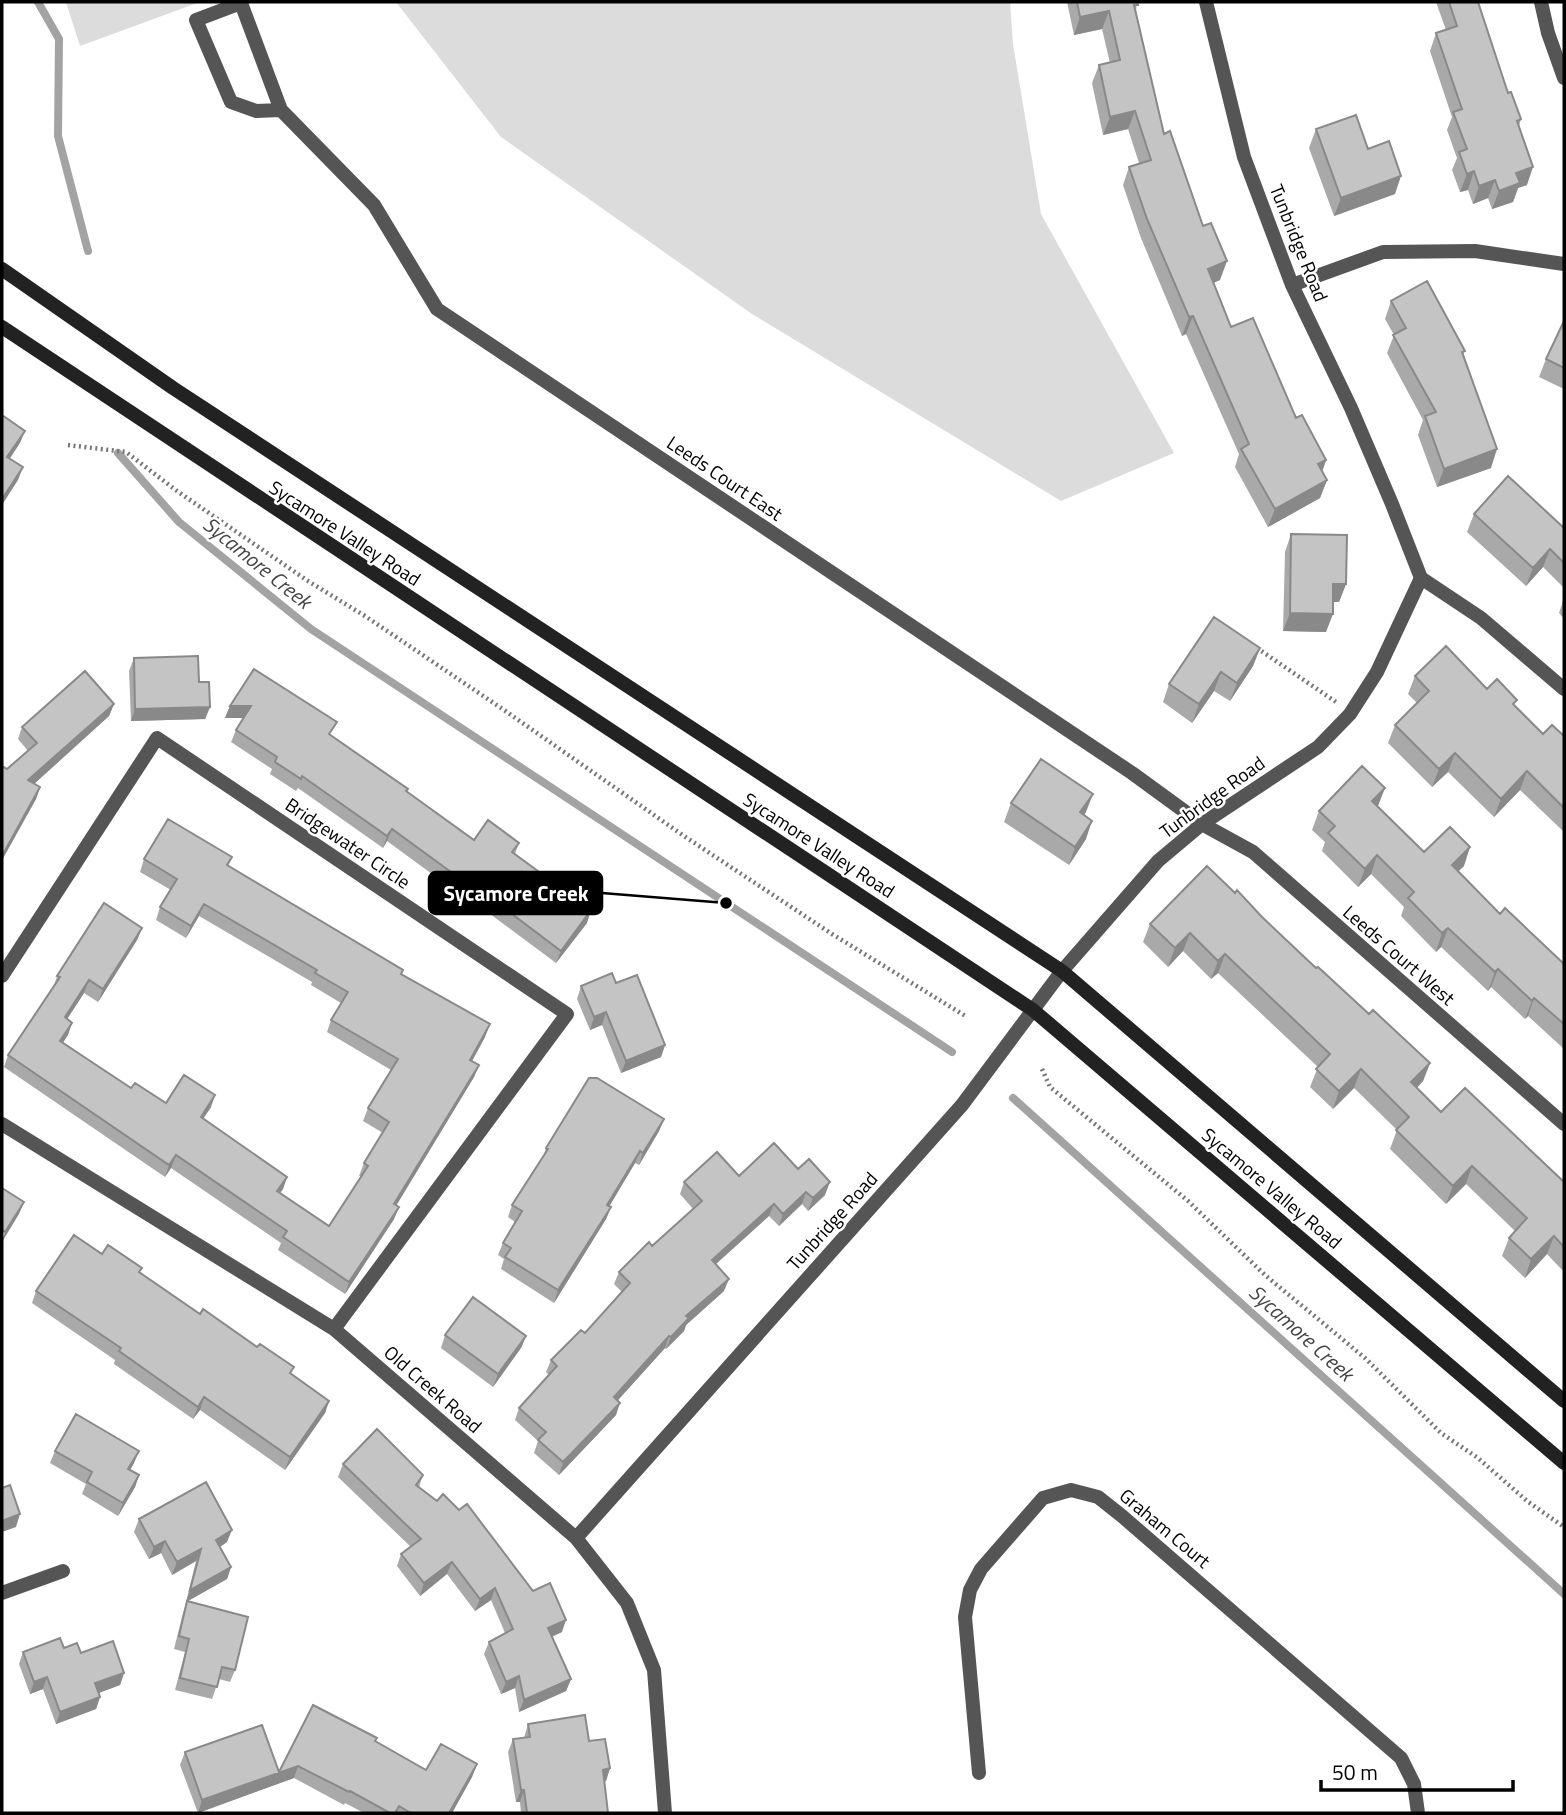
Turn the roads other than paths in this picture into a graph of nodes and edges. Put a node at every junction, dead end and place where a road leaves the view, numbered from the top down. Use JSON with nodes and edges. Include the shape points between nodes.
{"nodes":[{"id":1,"x":1206,"y":2,"type":"edge"},
{"id":2,"x":1541,"y":2,"type":"edge"},
{"id":3,"x":1564,"y":78,"type":"edge"},
{"id":4,"x":281,"y":110,"type":"junction"},
{"id":5,"x":1564,"y":264,"type":"edge"},
{"id":6,"x":2,"y":269,"type":"edge"},
{"id":7,"x":1292,"y":285,"type":"junction"},
{"id":8,"x":2,"y":327,"type":"edge"},
{"id":9,"x":1421,"y":578,"type":"junction"},
{"id":10,"x":1564,"y":689,"type":"edge"},
{"id":11,"x":1202,"y":824,"type":"junction"},
{"id":12,"x":1062,"y":971,"type":"junction"},
{"id":13,"x":2,"y":976,"type":"edge"},
{"id":14,"x":1032,"y":1010,"type":"junction"},
{"id":15,"x":2,"y":1124,"type":"edge"},
{"id":16,"x":1564,"y":1124,"type":"edge"},
{"id":17,"x":334,"y":1329,"type":"junction"},
{"id":18,"x":1564,"y":1401,"type":"edge"},
{"id":19,"x":1564,"y":1463,"type":"edge"},
{"id":20,"x":576,"y":1538,"type":"junction"},
{"id":21,"x":63,"y":1571,"type":"dead end"},
{"id":22,"x":2,"y":1594,"type":"edge"},
{"id":23,"x":979,"y":1773,"type":"dead end"},
{"id":24,"x":665,"y":1813,"type":"edge"},
{"id":25,"x":1418,"y":1813,"type":"edge"}],
"edges":[{"from":1,"to":7,"type":"street","name":"Tunbridge Road","via":[[1244,157]]},
{"from":2,"to":3,"type":"street"},
{"from":4,"to":4,"type":"street","name":"Leeds Court East","via":[[241,3],[196,20],[231,102],[256,111]]},
{"from":4,"to":11,"type":"street","name":"Leeds Court East","via":[[374,205],[437,309]]},
{"from":5,"to":7,"type":"street","via":[[1475,251],[1383,252]]},
{"from":6,"to":12,"type":"main road","name":"Sycamore Valley Road","via":[[173,388]]},
{"from":7,"to":9,"type":"street","name":"Tunbridge Road","via":[[1356,420]]},
{"from":8,"to":14,"type":"main road","name":"Sycamore Valley Road"},
{"from":9,"to":10,"type":"street","via":[[1481,618]]},
{"from":9,"to":11,"type":"street","name":"Tunbridge Road","via":[[1377,672],[1350,714],[1318,747]]},
{"from":11,"to":12,"type":"street","name":"Tunbridge Road","via":[[1158,861]]},
{"from":11,"to":16,"type":"street","name":"Leeds Court West","via":[[1253,852]]},
{"from":12,"to":14,"type":"street","name":"Tunbridge Road"},
{"from":12,"to":18,"type":"main road","name":"Sycamore Valley Road"},
{"from":13,"to":17,"type":"street","name":"Bridgewater Circle","via":[[157,738],[567,1014]]},
{"from":14,"to":19,"type":"main road","name":"Sycamore Valley Road"},
{"from":14,"to":20,"type":"street","name":"Tunbridge Road","via":[[962,1105]]},
{"from":15,"to":17,"type":"street","name":"Old Creek Road"},
{"from":17,"to":20,"type":"street","name":"Old Creek Road"},
{"from":20,"to":24,"type":"street","name":"Old Creek Road","via":[[627,1603],[654,1670]]},
{"from":21,"to":22,"type":"street"},
{"from":23,"to":25,"type":"street","name":"Graham Court","via":[[965,1617],[970,1590],[981,1569],[1043,1498],[1072,1490],[1098,1497],[1122,1516],[1401,1758],[1414,1784]]}]}
